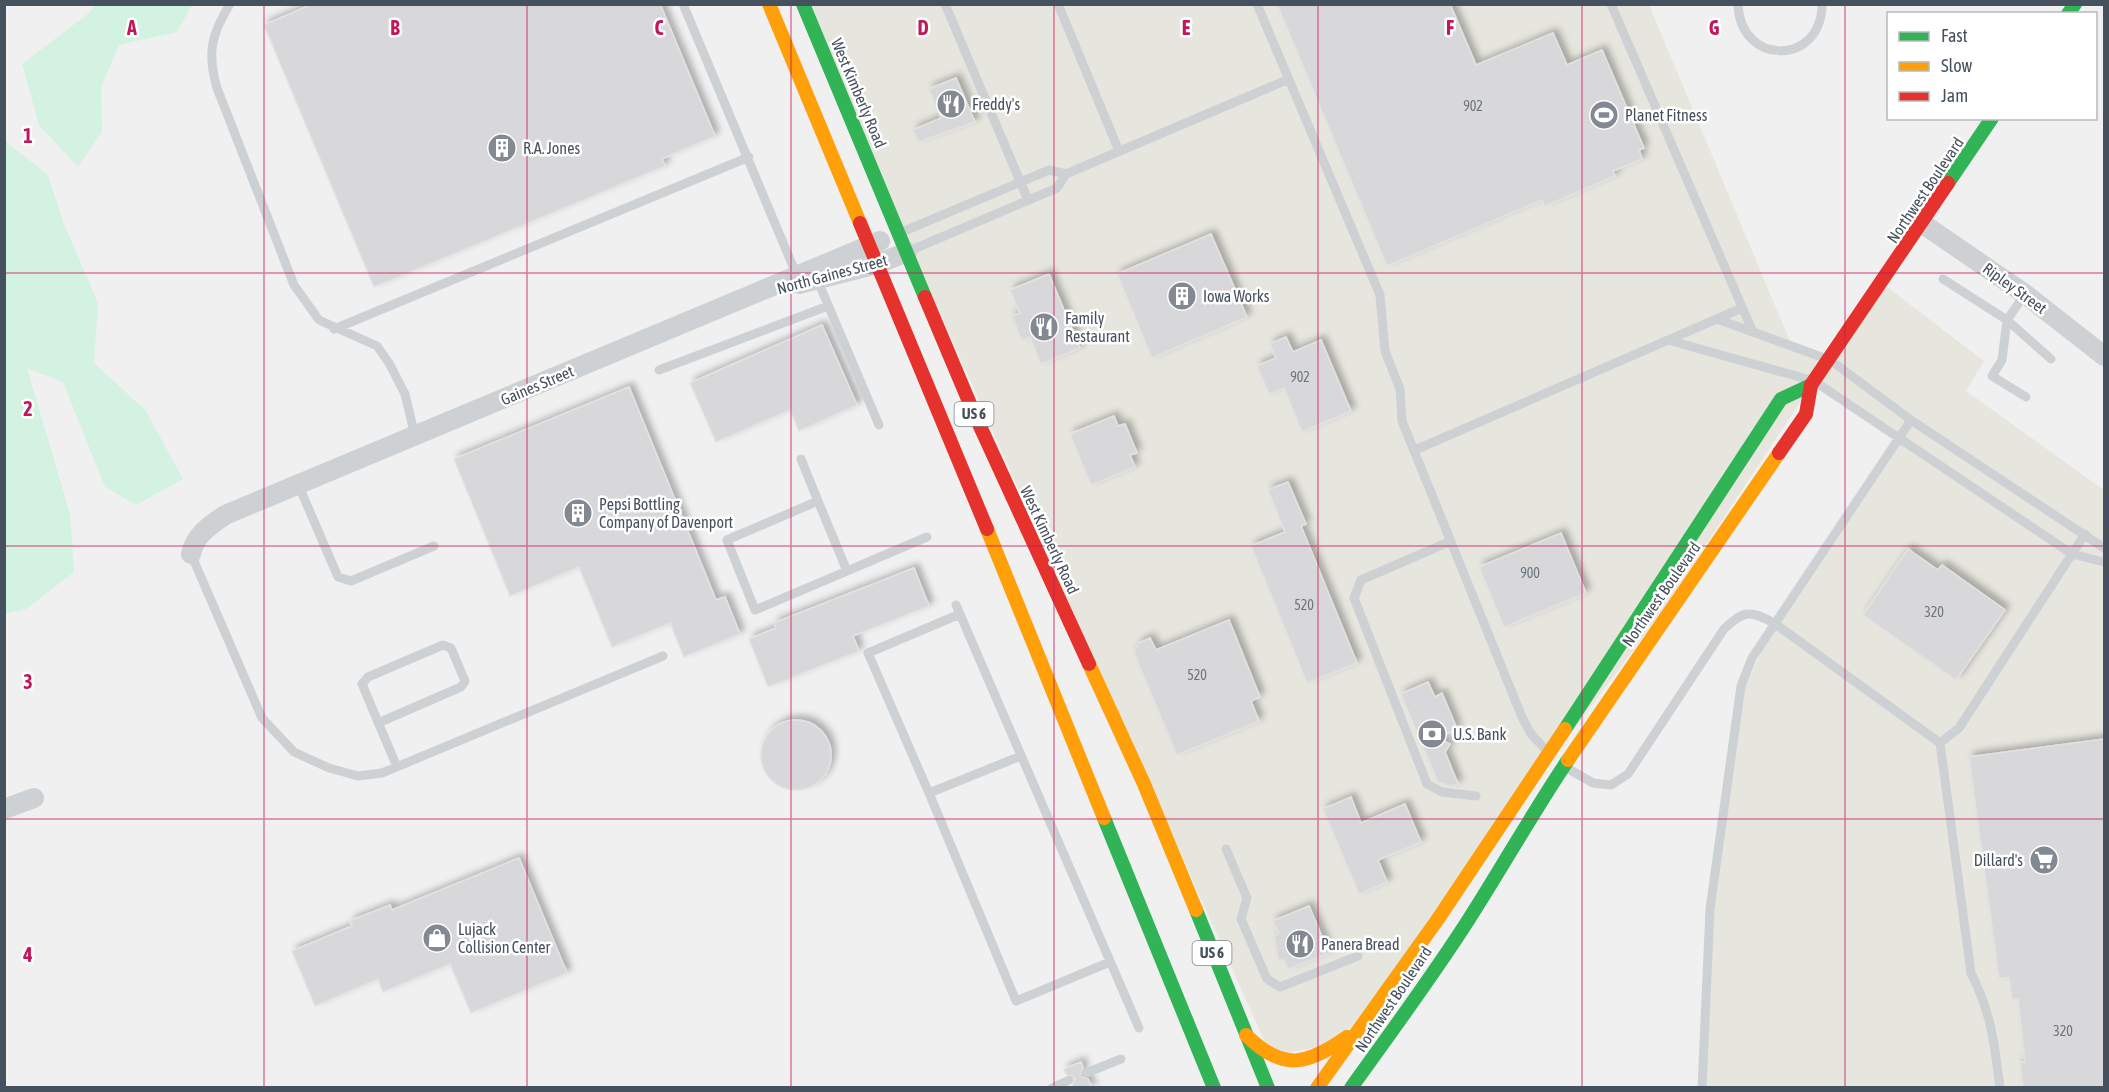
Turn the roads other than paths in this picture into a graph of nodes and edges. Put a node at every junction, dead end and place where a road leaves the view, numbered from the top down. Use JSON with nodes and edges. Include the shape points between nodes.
{"nodes":[{"id":1,"x":230,"y":4,"type":"edge"},
{"id":2,"x":684,"y":4,"type":"edge"},
{"id":3,"x":769,"y":4,"type":"edge"},
{"id":4,"x":803,"y":4,"type":"edge"},
{"id":5,"x":945,"y":4,"type":"edge"},
{"id":6,"x":1058,"y":4,"type":"edge"},
{"id":7,"x":1257,"y":4,"type":"edge"},
{"id":8,"x":1611,"y":4,"type":"edge"},
{"id":9,"x":1738,"y":4,"type":"edge"},
{"id":10,"x":1822,"y":4,"type":"edge"},
{"id":11,"x":1289,"y":79,"type":"junction"},
{"id":12,"x":1991,"y":120,"type":"edge"},
{"id":13,"x":1119,"y":151,"type":"junction"},
{"id":14,"x":748,"y":157,"type":"junction"},
{"id":15,"x":1066,"y":174,"type":"junction"},
{"id":16,"x":1020,"y":182,"type":"junction"},
{"id":17,"x":1028,"y":200,"type":"junction"},
{"id":18,"x":1923,"y":224,"type":"junction"},
{"id":19,"x":903,"y":242,"type":"junction"},
{"id":20,"x":870,"y":245,"type":"junction"},
{"id":21,"x":877,"y":264,"type":"junction"},
{"id":22,"x":807,"y":277,"type":"junction"},
{"id":23,"x":1943,"y":279,"type":"dead end"},
{"id":24,"x":2025,"y":294,"type":"junction"},
{"id":25,"x":828,"y":306,"type":"junction"},
{"id":26,"x":1742,"y":308,"type":"junction"},
{"id":27,"x":1717,"y":319,"type":"junction"},
{"id":28,"x":2007,"y":320,"type":"junction"},
{"id":29,"x":334,"y":329,"type":"junction"},
{"id":30,"x":1752,"y":330,"type":"junction"},
{"id":31,"x":1668,"y":340,"type":"junction"},
{"id":32,"x":2104,"y":356,"type":"edge"},
{"id":33,"x":2051,"y":359,"type":"dead end"},
{"id":34,"x":1830,"y":360,"type":"junction"},
{"id":35,"x":659,"y":370,"type":"dead end"},
{"id":36,"x":1812,"y":383,"type":"junction"},
{"id":37,"x":2026,"y":397,"type":"dead end"},
{"id":38,"x":1911,"y":420,"type":"junction"},
{"id":39,"x":879,"y":425,"type":"dead end"},
{"id":40,"x":415,"y":435,"type":"junction"},
{"id":41,"x":1899,"y":439,"type":"junction"},
{"id":42,"x":1415,"y":450,"type":"junction"},
{"id":43,"x":801,"y":459,"type":"dead end"},
{"id":44,"x":298,"y":484,"type":"junction"},
{"id":45,"x":818,"y":501,"type":"junction"},
{"id":46,"x":2085,"y":534,"type":"junction"},
{"id":47,"x":927,"y":537,"type":"dead end"},
{"id":48,"x":1451,"y":541,"type":"junction"},
{"id":49,"x":434,"y":546,"type":"dead end"},
{"id":50,"x":2104,"y":548,"type":"edge"},
{"id":51,"x":191,"y":554,"type":"joint"},
{"id":52,"x":2072,"y":554,"type":"junction"},
{"id":53,"x":2104,"y":562,"type":"edge"},
{"id":54,"x":847,"y":571,"type":"junction"},
{"id":55,"x":1774,"y":623,"type":"junction"},
{"id":56,"x":663,"y":656,"type":"dead end"},
{"id":57,"x":378,"y":723,"type":"junction"},
{"id":58,"x":1940,"y":743,"type":"junction"},
{"id":59,"x":1549,"y":754,"type":"junction"},
{"id":60,"x":1021,"y":756,"type":"junction"},
{"id":61,"x":1563,"y":766,"type":"junction"},
{"id":62,"x":397,"y":767,"type":"junction"},
{"id":63,"x":929,"y":793,"type":"junction"},
{"id":64,"x":1476,"y":796,"type":"dead end"},
{"id":65,"x":34,"y":798,"type":"dead end"},
{"id":66,"x":4,"y":809,"type":"edge"},
{"id":67,"x":1226,"y":849,"type":"dead end"},
{"id":68,"x":1358,"y":956,"type":"dead end"},
{"id":69,"x":1110,"y":962,"type":"junction"},
{"id":70,"x":1365,"y":1024,"type":"junction"},
{"id":71,"x":1139,"y":1028,"type":"dead end"},
{"id":72,"x":1246,"y":1035,"type":"junction"},
{"id":73,"x":1121,"y":1059,"type":"dead end"},
{"id":74,"x":1086,"y":1073,"type":"dead end"},
{"id":75,"x":1069,"y":1080,"type":"dead end"},
{"id":76,"x":1052,"y":1088,"type":"edge"},
{"id":77,"x":1214,"y":1088,"type":"edge"},
{"id":78,"x":1268,"y":1088,"type":"edge"},
{"id":79,"x":1317,"y":1088,"type":"edge"},
{"id":80,"x":1351,"y":1088,"type":"edge"},
{"id":81,"x":1702,"y":1088,"type":"edge"},
{"id":82,"x":2000,"y":1088,"type":"edge"}],
"edges":[{"from":1,"to":29,"type":"lane","via":[[217,26],[210,63],[217,88],[294,285],[319,320]]},
{"from":2,"to":14,"type":"lane"},
{"from":3,"to":20,"type":"main road","number":"US 6"},
{"from":4,"to":19,"type":"main road","name":"West Kimberly Road","number":"US 6"},
{"from":5,"to":16,"type":"lane"},
{"from":6,"to":13,"type":"lane"},
{"from":7,"to":11,"type":"lane"},
{"from":8,"to":26,"type":"lane"},
{"from":9,"to":10,"type":"lane","via":[[1743,31],[1753,42],[1780,52],[1795,49],[1816,32]]},
{"from":11,"to":13,"type":"lane"},
{"from":11,"to":42,"type":"lane","via":[[1380,295],[1385,351],[1400,389],[1402,421]]},
{"from":12,"to":18,"type":"main road","name":"Northwest Boulevard"},
{"from":13,"to":15,"type":"lane"},
{"from":14,"to":22,"type":"lane"},
{"from":14,"to":29,"type":"lane"},
{"from":15,"to":16,"type":"lane","via":[[1049,170]]},
{"from":15,"to":17,"type":"lane","via":[[1057,188]]},
{"from":16,"to":17,"type":"lane"},
{"from":16,"to":19,"type":"lane"},
{"from":17,"to":19,"type":"lane"},
{"from":18,"to":24,"type":"street","name":"Ripley Street"},
{"from":18,"to":34,"type":"main road","name":"Northwest Boulevard"},
{"from":19,"to":20,"type":"street","name":"Gaines Street"},
{"from":19,"to":21,"type":"street","name":"North Gaines Street"},
{"from":19,"to":72,"type":"main road","name":"West Kimberly Road","number":"US 6","via":[[977,419],[1144,784]]},
{"from":20,"to":21,"type":"main road","number":"US 6"},
{"from":20,"to":22,"type":"street","name":"Gaines Street"},
{"from":21,"to":22,"type":"street","name":"North Gaines Street"},
{"from":21,"to":77,"type":"main road","number":"US 6"},
{"from":22,"to":25,"type":"lane"},
{"from":22,"to":40,"type":"street","name":"Gaines Street","via":[[755,294]]},
{"from":23,"to":28,"type":"lane"},
{"from":24,"to":28,"type":"lane"},
{"from":24,"to":32,"type":"street","name":"Ripley Street"},
{"from":25,"to":35,"type":"lane"},
{"from":25,"to":39,"type":"lane"},
{"from":26,"to":27,"type":"lane"},
{"from":26,"to":30,"type":"lane"},
{"from":27,"to":30,"type":"lane"},
{"from":27,"to":31,"type":"lane"},
{"from":28,"to":33,"type":"lane"},
{"from":28,"to":37,"type":"lane","via":[[2002,360],[1992,376]]},
{"from":29,"to":40,"type":"lane","via":[[377,346],[405,394]]},
{"from":30,"to":34,"type":"lane"},
{"from":31,"to":36,"type":"lane"},
{"from":31,"to":42,"type":"lane"},
{"from":34,"to":36,"type":"main road","name":"Northwest Boulevard"},
{"from":34,"to":38,"type":"lane"},
{"from":36,"to":41,"type":"lane"},
{"from":36,"to":59,"type":"main road","name":"Northwest Boulevard","via":[[1781,399]]},
{"from":36,"to":61,"type":"main road","name":"Northwest Boulevard","via":[[1806,414]]},
{"from":38,"to":41,"type":"lane"},
{"from":38,"to":46,"type":"lane"},
{"from":40,"to":44,"type":"street","name":"Gaines Street"},
{"from":41,"to":52,"type":"lane"},
{"from":41,"to":55,"type":"lane"},
{"from":42,"to":48,"type":"lane"},
{"from":43,"to":45,"type":"lane"},
{"from":44,"to":49,"type":"lane","via":[[338,577],[351,581]]},
{"from":44,"to":51,"type":"street","name":"Gaines Street","via":[[208,526],[194,542]]},
{"from":45,"to":54,"type":"lane"},
{"from":45,"to":54,"type":"lane","via":[[727,540],[755,610]]},
{"from":46,"to":50,"type":"lane"},
{"from":46,"to":52,"type":"lane"},
{"from":47,"to":54,"type":"lane"},
{"from":48,"to":59,"type":"lane","via":[[1522,717]]},
{"from":48,"to":64,"type":"lane","via":[[1361,580],[1354,598],[1427,784],[1442,792]]},
{"from":51,"to":62,"type":"lane","via":[[262,718],[294,752],[358,776]]},
{"from":52,"to":53,"type":"lane"},
{"from":52,"to":58,"type":"lane","via":[[1959,728]]},
{"from":55,"to":58,"type":"lane"},
{"from":55,"to":61,"type":"lane","via":[[1755,613],[1738,615],[1724,629],[1628,774],[1611,785],[1593,783]]},
{"from":55,"to":81,"type":"lane","via":[[1745,672],[1738,703],[1710,909]]},
{"from":56,"to":62,"type":"lane"},
{"from":57,"to":57,"type":"lane","via":[[362,684],[368,677],[443,645],[451,648],[465,681],[461,687]]},
{"from":57,"to":62,"type":"lane"},
{"from":58,"to":82,"type":"lane","via":[[1971,973],[1987,1004]]},
{"from":59,"to":61,"type":"lane"},
{"from":59,"to":70,"type":"main road","name":"Northwest Boulevard"},
{"from":60,"to":63,"type":"lane"},
{"from":60,"to":63,"type":"lane","via":[[958,609],[868,653]]},
{"from":60,"to":69,"type":"lane"},
{"from":61,"to":80,"type":"main road","name":"Northwest Boulevard","via":[[1450,945]]},
{"from":63,"to":69,"type":"lane","via":[[1016,1001]]},
{"from":65,"to":66,"type":"street"},
{"from":67,"to":68,"type":"lane","via":[[1247,898],[1241,919],[1271,983],[1280,987]]},
{"from":69,"to":71,"type":"lane"},
{"from":70,"to":72,"type":"main road","via":[[1303,1062],[1286,1062],[1264,1053]]},
{"from":70,"to":79,"type":"main road","name":"Northwest Boulevard"},
{"from":72,"to":78,"type":"main road","name":"West Kimberly Road","number":"US 6"},
{"from":73,"to":74,"type":"lane"},
{"from":75,"to":76,"type":"lane"}]}
